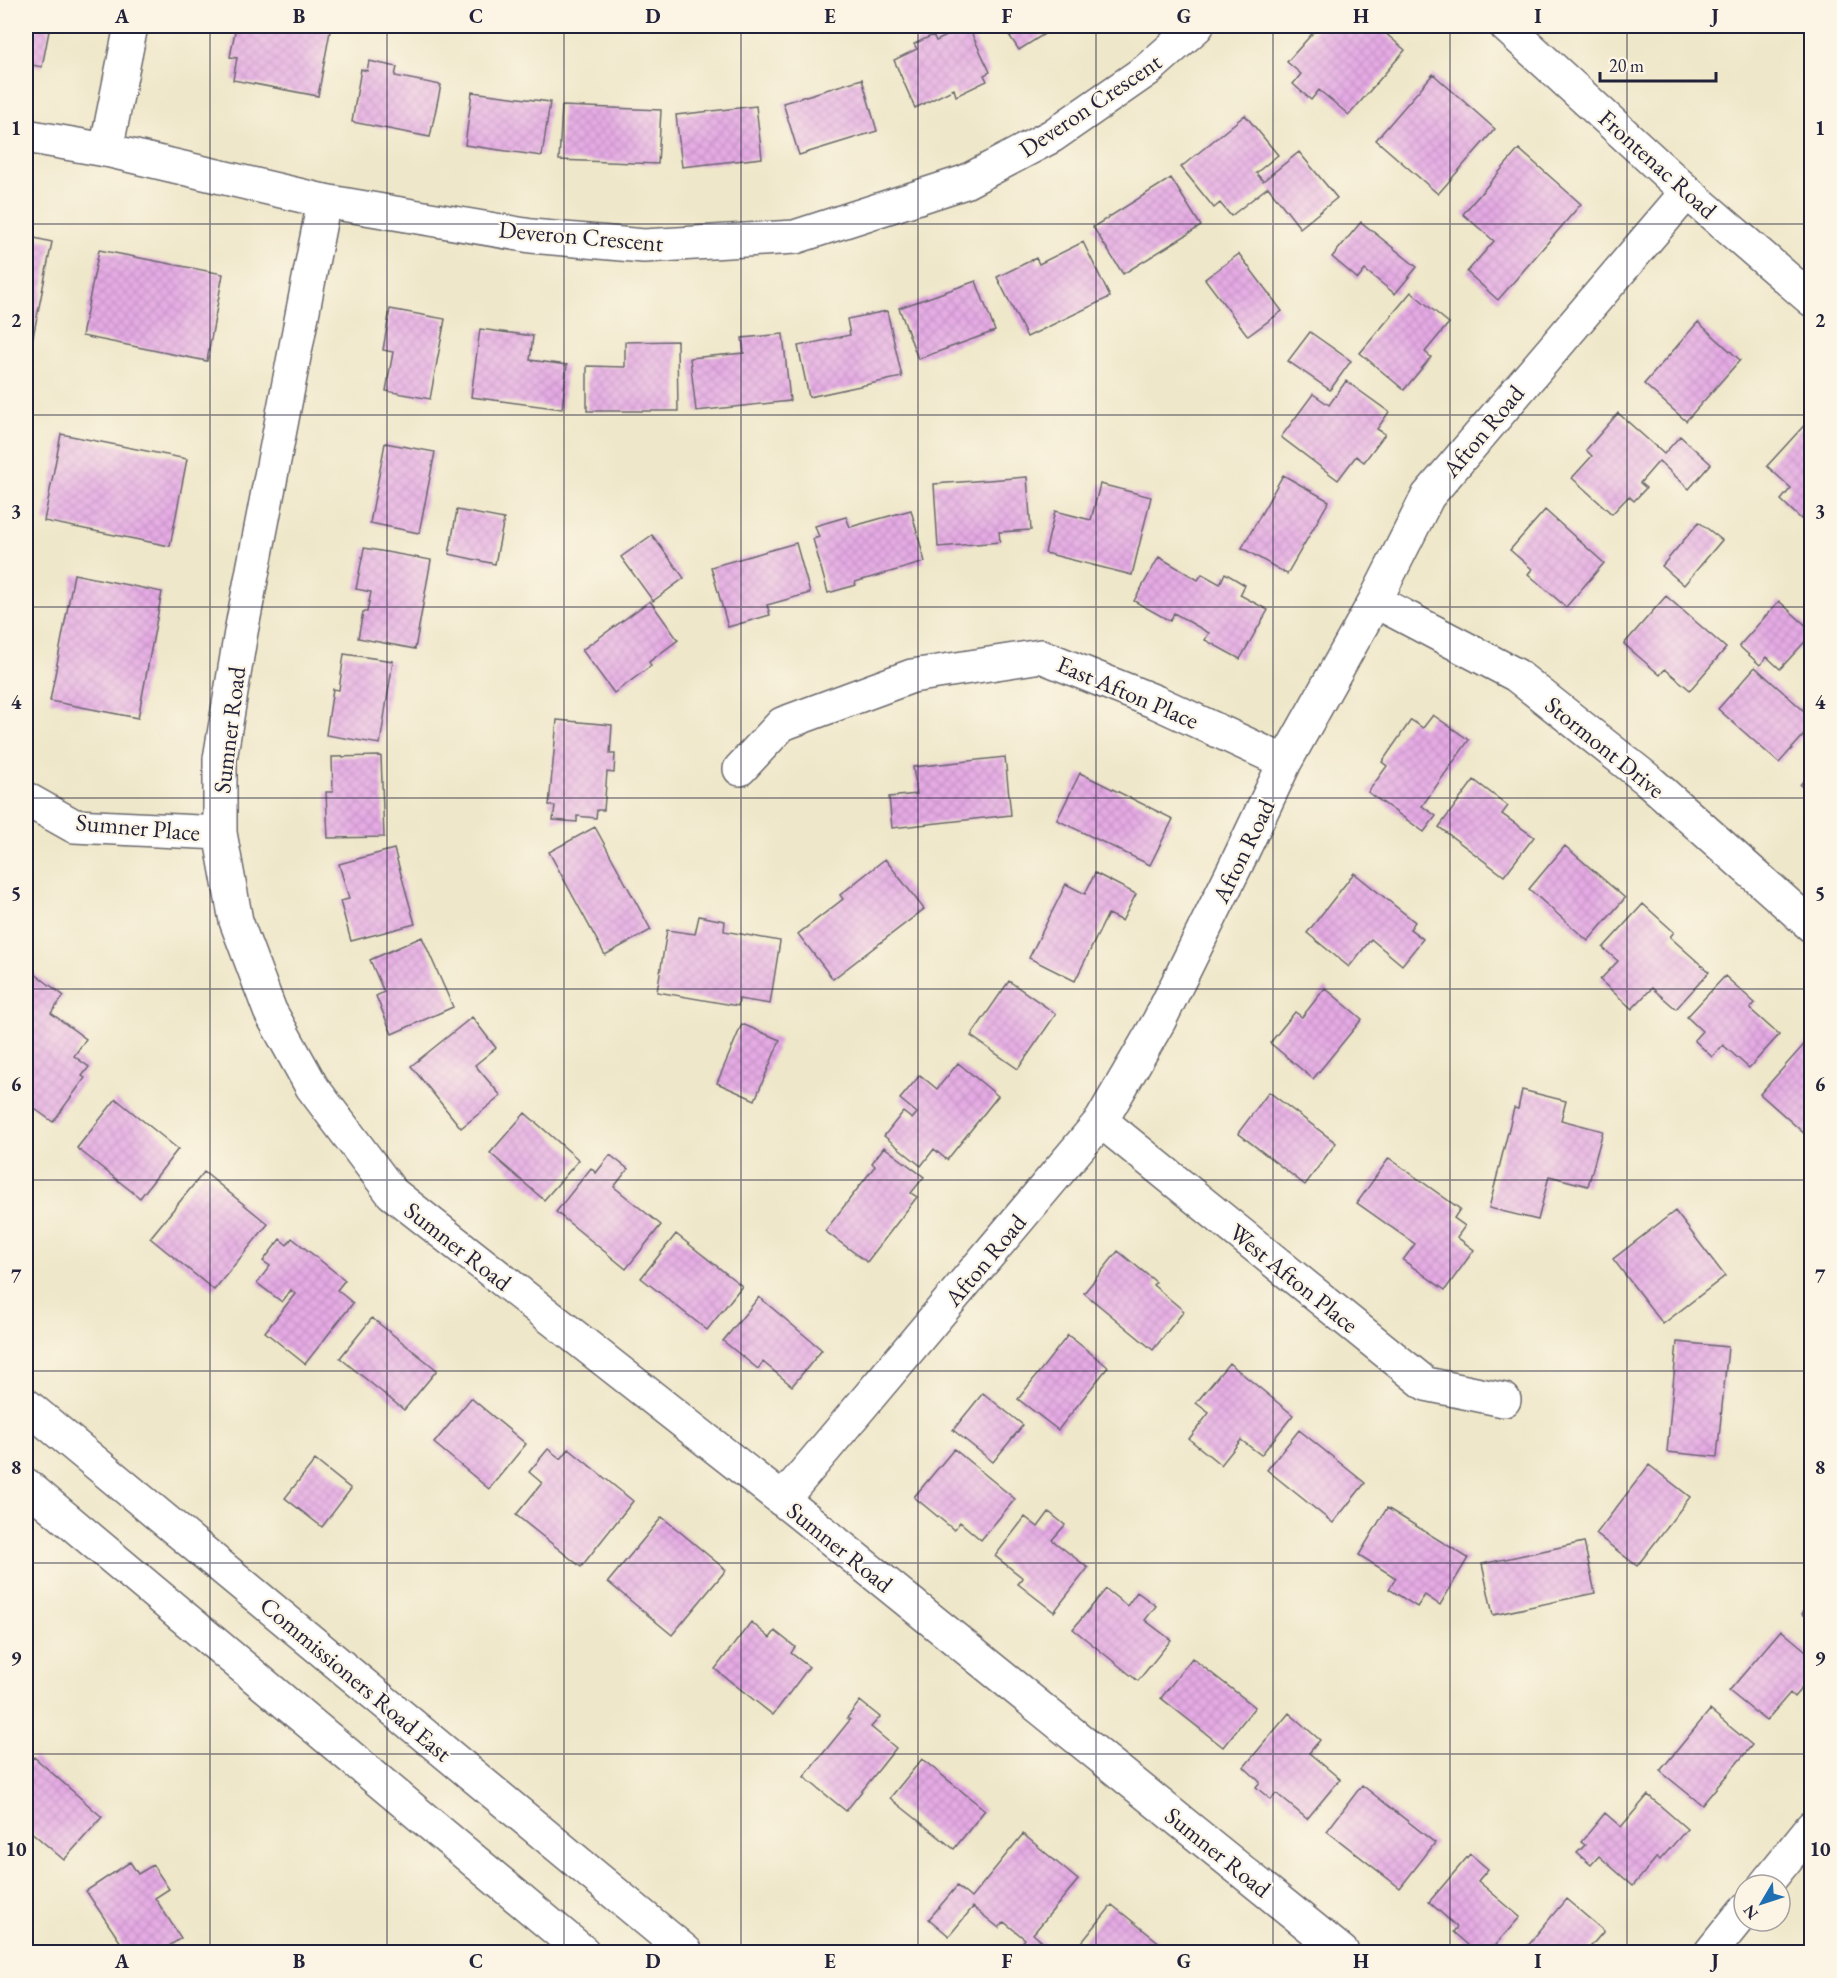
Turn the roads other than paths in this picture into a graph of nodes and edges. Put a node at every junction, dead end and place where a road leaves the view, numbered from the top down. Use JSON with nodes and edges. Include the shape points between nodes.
{"nodes":[{"id":1,"x":131,"y":26,"type":"edge"},
{"id":2,"x":1197,"y":26,"type":"edge"},
{"id":3,"x":1506,"y":26,"type":"edge"},
{"id":4,"x":26,"y":136,"type":"edge"},
{"id":5,"x":106,"y":150,"type":"junction"},
{"id":6,"x":1688,"y":192,"type":"junction"},
{"id":7,"x":324,"y":201,"type":"junction"},
{"id":8,"x":1812,"y":300,"type":"edge"},
{"id":9,"x":1375,"y":601,"type":"junction"},
{"id":10,"x":1285,"y":762,"type":"junction"},
{"id":11,"x":740,"y":769,"type":"dead end"},
{"id":12,"x":26,"y":799,"type":"edge"},
{"id":13,"x":220,"y":833,"type":"junction"},
{"id":14,"x":1812,"y":926,"type":"edge"},
{"id":15,"x":1101,"y":1121,"type":"junction"},
{"id":16,"x":1503,"y":1400,"type":"dead end"},
{"id":17,"x":26,"y":1405,"type":"edge"},
{"id":18,"x":26,"y":1485,"type":"edge"},
{"id":19,"x":782,"y":1500,"type":"junction"},
{"id":20,"x":1812,"y":1827,"type":"edge"},
{"id":21,"x":1775,"y":1873,"type":"edge"},
{"id":22,"x":1732,"y":1926,"type":"edge"},
{"id":23,"x":583,"y":1953,"type":"edge"},
{"id":24,"x":686,"y":1953,"type":"edge"},
{"id":25,"x":1342,"y":1953,"type":"edge"},
{"id":26,"x":1711,"y":1953,"type":"edge"}],
"edges":[{"from":1,"to":5,"type":"street"},
{"from":2,"to":7,"type":"street","name":"Deveron Crescent","via":[[1147,70],[1052,136],[965,182],[795,237],[644,246],[531,236]]},
{"from":3,"to":6,"type":"street","name":"Frontenac Road"},
{"from":4,"to":5,"type":"street","name":"Deveron Crescent"},
{"from":5,"to":7,"type":"street","name":"Deveron Crescent"},
{"from":6,"to":8,"type":"street","name":"Frontenac Road"},
{"from":6,"to":9,"type":"street","name":"Afton Road","via":[[1428,496]]},
{"from":7,"to":13,"type":"street","name":"Sumner Road","via":[[239,643],[220,759]]},
{"from":9,"to":10,"type":"street","name":"Afton Road"},
{"from":9,"to":14,"type":"street","name":"Stormont Drive","via":[[1516,675],[1647,779]]},
{"from":10,"to":11,"type":"street","name":"East Afton Place","via":[[1156,702],[1041,656],[912,676],[792,720],[782,724]]},
{"from":10,"to":15,"type":"street","name":"Afton Road","via":[[1159,1022]]},
{"from":12,"to":13,"type":"street","name":"Sumner Place","via":[[74,826]]},
{"from":13,"to":19,"type":"street","name":"Sumner Road","via":[[236,921],[270,1011],[312,1087],[392,1193]]},
{"from":15,"to":16,"type":"street","name":"West Afton Place","via":[[1426,1384]]},
{"from":15,"to":19,"type":"street","name":"Afton Road"},
{"from":17,"to":24,"type":"street","name":"Commissioners Road East"},
{"from":18,"to":23,"type":"street"},
{"from":19,"to":25,"type":"street","name":"Sumner Road"},
{"from":20,"to":21,"type":"street"},
{"from":22,"to":26,"type":"street"}]}
